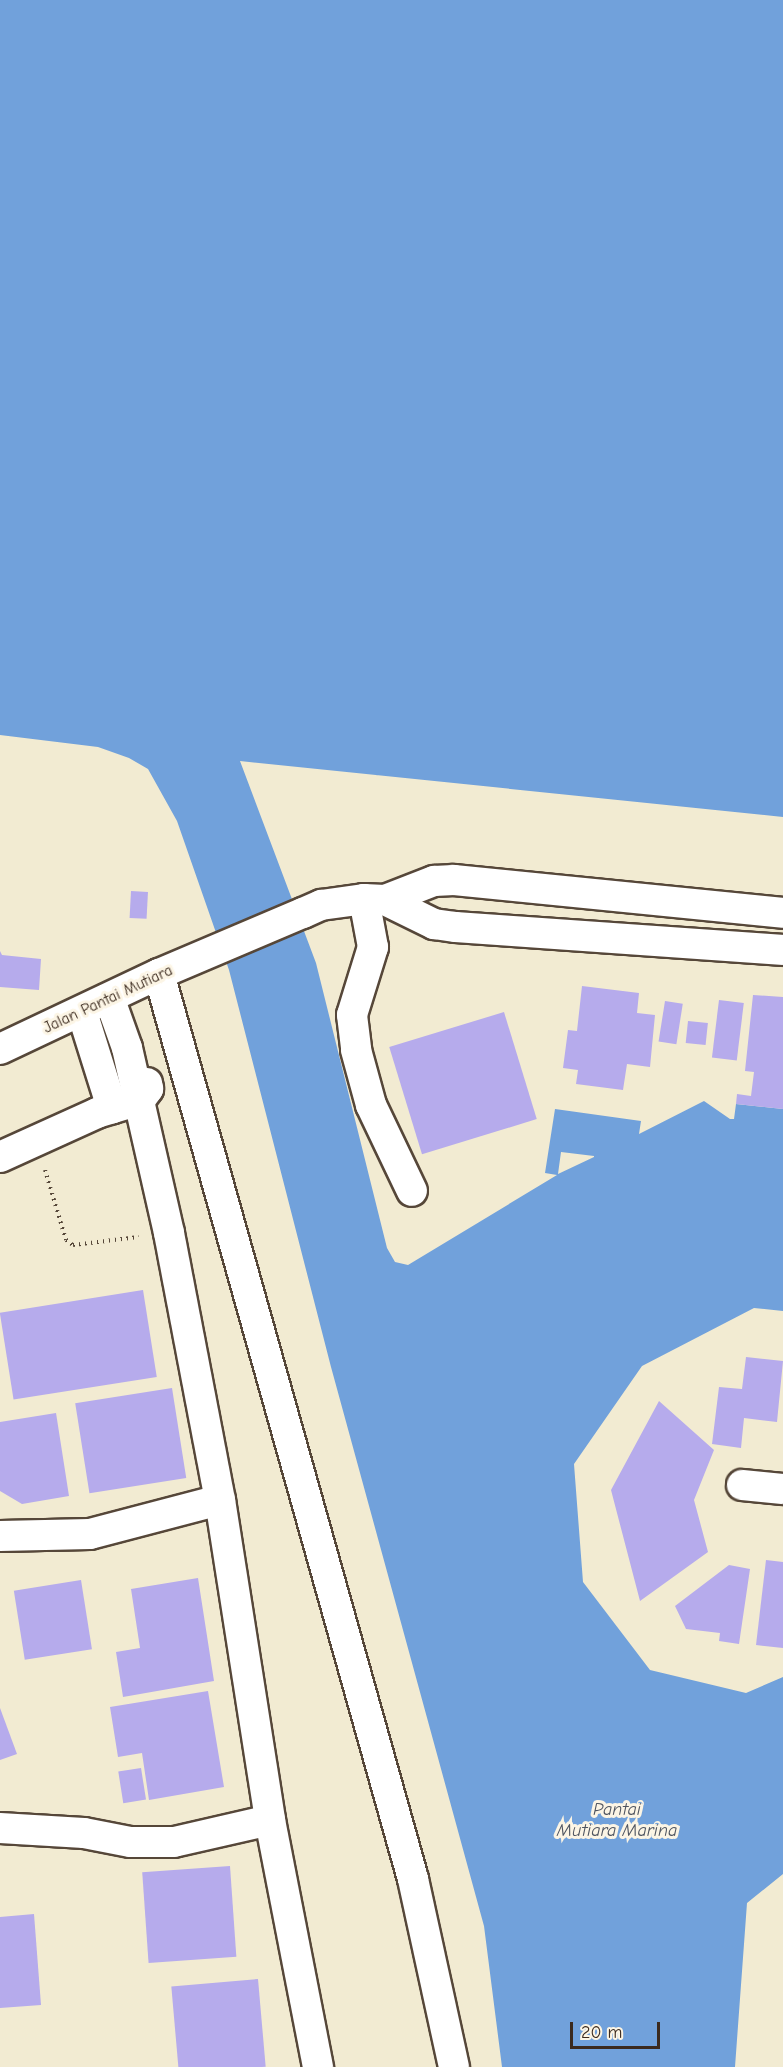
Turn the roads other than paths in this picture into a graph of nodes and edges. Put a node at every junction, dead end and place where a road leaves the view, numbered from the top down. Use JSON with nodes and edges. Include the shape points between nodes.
{"nodes":[{"id":1,"x":375,"y":900,"type":"junction"},
{"id":2,"x":783,"y":913,"type":"edge"},
{"id":3,"x":783,"y":950,"type":"edge"},
{"id":4,"x":159,"y":974,"type":"junction"},
{"id":5,"x":118,"y":995,"type":"junction"},
{"id":6,"x":74,"y":1016,"type":"junction"},
{"id":7,"x":0,"y":1050,"type":"edge"},
{"id":8,"x":116,"y":1107,"type":"junction"},
{"id":9,"x":0,"y":1157,"type":"edge"},
{"id":10,"x":412,"y":1191,"type":"dead end"},
{"id":11,"x":742,"y":1485,"type":"dead end"},
{"id":12,"x":783,"y":1489,"type":"edge"},
{"id":13,"x":220,"y":1500,"type":"junction"},
{"id":14,"x":0,"y":1536,"type":"edge"},
{"id":15,"x":270,"y":1820,"type":"junction"},
{"id":16,"x":0,"y":1828,"type":"edge"},
{"id":17,"x":318,"y":2067,"type":"edge"},
{"id":18,"x":454,"y":2067,"type":"edge"}],
"edges":[{"from":1,"to":2,"type":"street","name":"Jalan Pantai Mutiara","via":[[434,881],[454,880]]},
{"from":1,"to":3,"type":"street","via":[[434,924],[456,927]]},
{"from":1,"to":4,"type":"street","name":"Jalan Pantai Mutiara","via":[[321,905]]},
{"from":1,"to":10,"type":"street","via":[[373,947],[352,1015],[356,1050],[371,1106]]},
{"from":4,"to":5,"type":"street","name":"Jalan Pantai Mutiara"},
{"from":4,"to":18,"type":"street","via":[[413,1879]]},
{"from":5,"to":6,"type":"street","name":"Jalan Pantai Mutiara"},
{"from":5,"to":8,"type":"street"},
{"from":6,"to":7,"type":"street","name":"Jalan Pantai Mutiara"},
{"from":6,"to":8,"type":"street"},
{"from":8,"to":9,"type":"street"},
{"from":8,"to":13,"type":"street","via":[[169,1233]]},
{"from":11,"to":12,"type":"street"},
{"from":13,"to":14,"type":"street","via":[[90,1534]]},
{"from":13,"to":15,"type":"street"},
{"from":15,"to":16,"type":"street","via":[[174,1842],[130,1842],[84,1833]]},
{"from":15,"to":17,"type":"street"}]}
